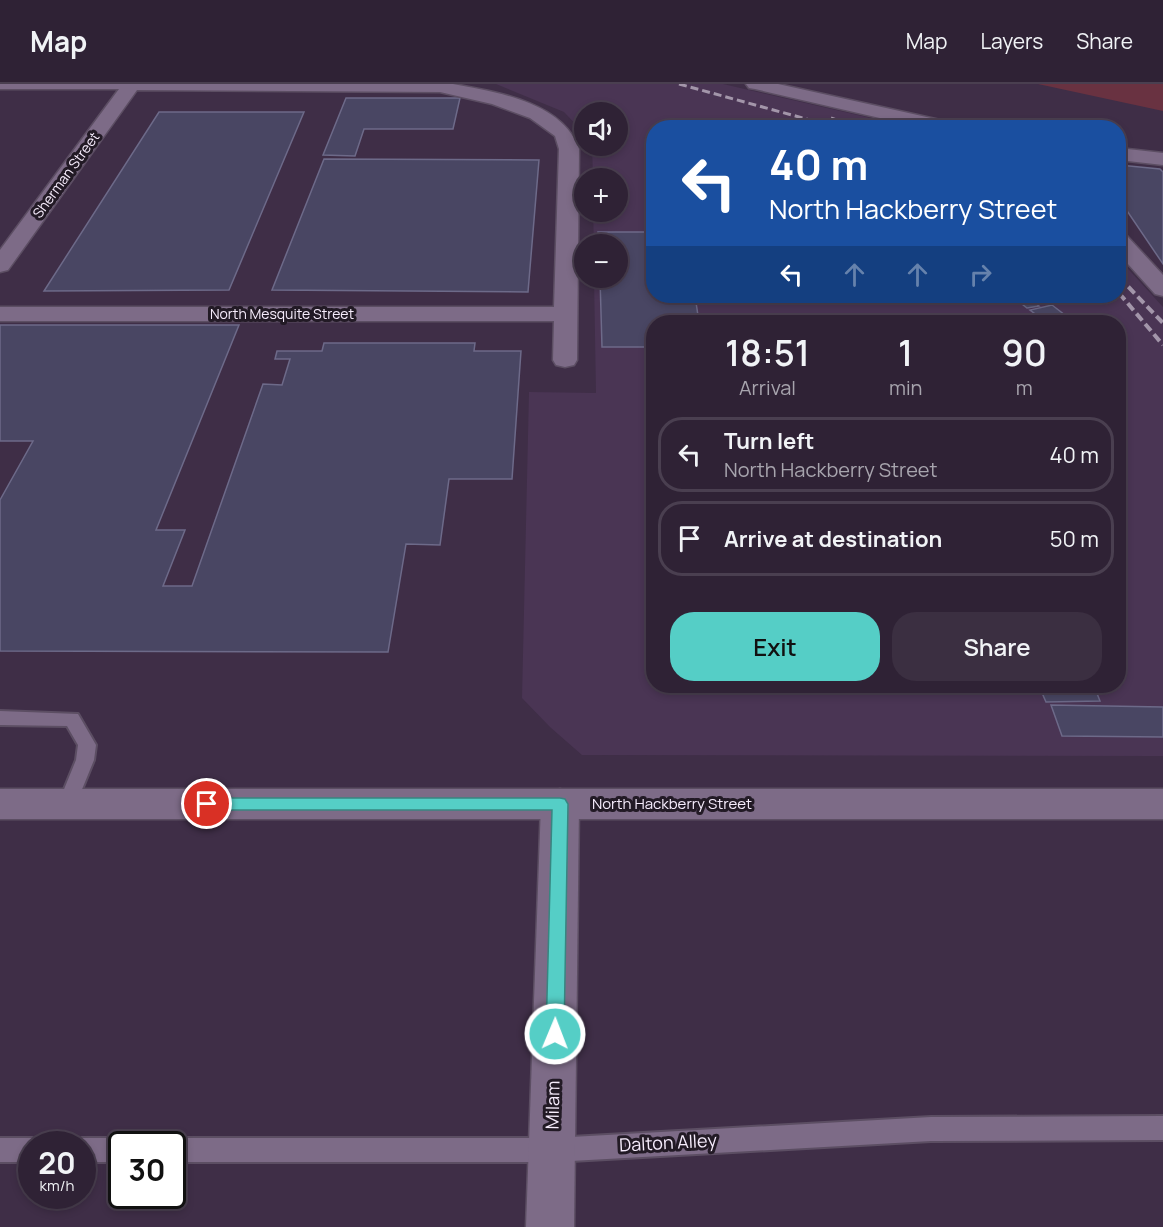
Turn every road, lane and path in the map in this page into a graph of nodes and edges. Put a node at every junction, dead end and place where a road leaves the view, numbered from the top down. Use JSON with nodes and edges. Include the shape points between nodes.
{"nodes":[{"id":1,"x":0,"y":84,"type":"edge"},
{"id":2,"x":132,"y":84,"type":"edge"},
{"id":3,"x":426,"y":84,"type":"edge"},
{"id":4,"x":755,"y":84,"type":"edge"},
{"id":5,"x":914,"y":120,"type":"edge"},
{"id":6,"x":1126,"y":155,"type":"edge"},
{"id":7,"x":1163,"y":159,"type":"edge"},
{"id":8,"x":1126,"y":249,"type":"edge"},
{"id":9,"x":0,"y":265,"type":"edge"},
{"id":10,"x":1163,"y":289,"type":"edge"},
{"id":11,"x":0,"y":314,"type":"edge"},
{"id":12,"x":565,"y":314,"type":"junction"},
{"id":13,"x":565,"y":360,"type":"dead end"},
{"id":14,"x":0,"y":718,"type":"edge"},
{"id":15,"x":0,"y":804,"type":"edge"},
{"id":16,"x":67,"y":804,"type":"junction"},
{"id":17,"x":560,"y":804,"type":"junction"},
{"id":18,"x":1163,"y":804,"type":"edge"},
{"id":19,"x":1163,"y":1128,"type":"edge"},
{"id":20,"x":0,"y":1150,"type":"edge"},
{"id":21,"x":18,"y":1150,"type":"edge"},
{"id":22,"x":186,"y":1150,"type":"edge"},
{"id":23,"x":553,"y":1150,"type":"junction"},
{"id":24,"x":550,"y":1227,"type":"edge"}],
"edges":[{"from":1,"to":2,"type":"street"},
{"from":2,"to":3,"type":"street"},
{"from":2,"to":9,"type":"street","name":"Sherman Street"},
{"from":3,"to":12,"type":"street","via":[[487,95],[552,123],[563,133],[569,149]]},
{"from":4,"to":5,"type":"street"},
{"from":6,"to":7,"type":"street"},
{"from":8,"to":10,"type":"street"},
{"from":11,"to":12,"type":"street","name":"North Mesquite Street"},
{"from":12,"to":13,"type":"street"},
{"from":14,"to":16,"type":"lane","via":[[72,719],[87,745],[86,760]]},
{"from":15,"to":16,"type":"street","name":"North Hackberry Street"},
{"from":16,"to":17,"type":"street","name":"North Hackberry Street"},
{"from":17,"to":18,"type":"street","name":"North Hackberry Street"},
{"from":17,"to":23,"type":"street","name":"Milam"},
{"from":19,"to":23,"type":"lane","name":"Dalton Alley","via":[[931,1129]]},
{"from":20,"to":21,"type":"lane"},
{"from":22,"to":23,"type":"lane","name":"Dalton Alley"},
{"from":23,"to":24,"type":"street","name":"Milam"}]}
